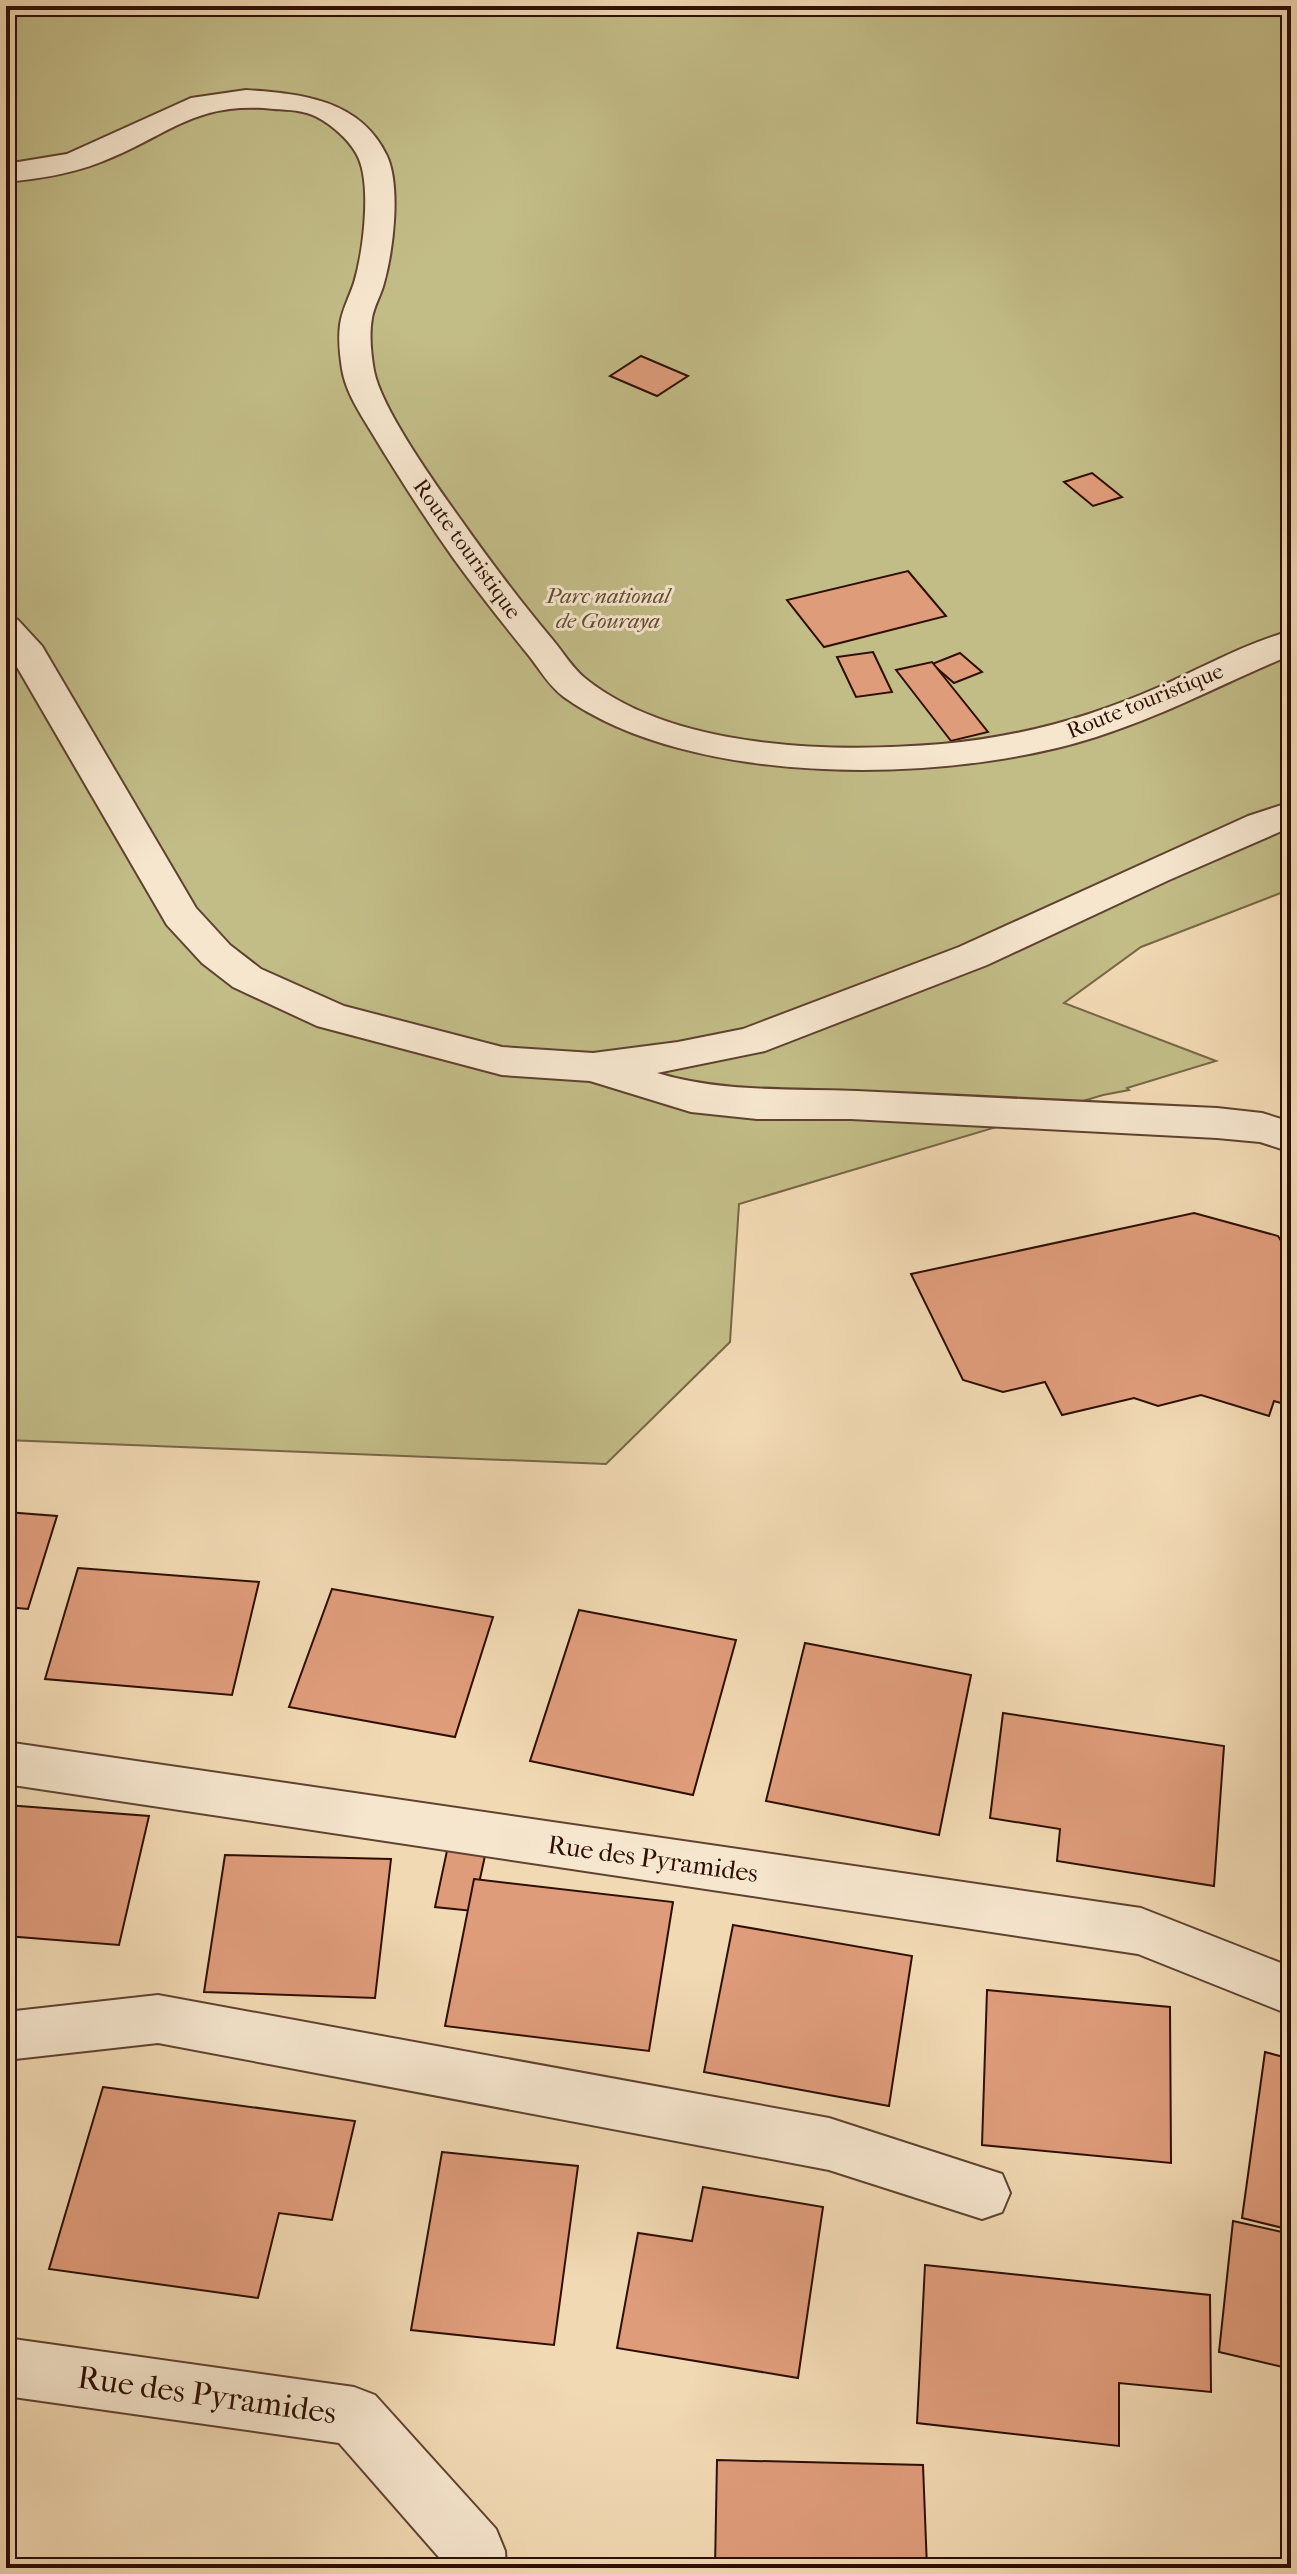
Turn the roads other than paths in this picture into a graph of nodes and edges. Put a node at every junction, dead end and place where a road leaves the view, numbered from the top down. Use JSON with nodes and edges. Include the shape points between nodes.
{"nodes":[{"id":1,"x":6,"y":173,"type":"edge"},
{"id":2,"x":6,"y":627,"type":"edge"},
{"id":3,"x":1291,"y":642,"type":"edge"},
{"id":4,"x":1291,"y":814,"type":"edge"},
{"id":5,"x":593,"y":1067,"type":"junction"},
{"id":6,"x":1291,"y":1137,"type":"edge"},
{"id":7,"x":6,"y":1763,"type":"edge"},
{"id":8,"x":1291,"y":1991,"type":"edge"},
{"id":9,"x":6,"y":2036,"type":"edge"},
{"id":10,"x":982,"y":2193,"type":"dead end"},
{"id":11,"x":6,"y":2367,"type":"edge"},
{"id":12,"x":475,"y":2568,"type":"edge"}],
"edges":[{"from":1,"to":3,"type":"street","name":"Route touristique","via":[[52,167],[101,152],[179,111],[226,98],[253,97],[325,110],[346,127],[374,159],[379,212],[369,283],[356,319],[358,373],[371,404],[418,485],[503,603],[572,685],[612,713],[661,733],[741,751],[837,757],[992,748],[1053,738],[1112,719]]},
{"from":2,"to":5,"type":"street","via":[[24,646],[181,916],[247,978],[331,1016],[502,1061]]},
{"from":4,"to":5,"type":"street","via":[[973,956],[751,1041]]},
{"from":5,"to":6,"type":"street","via":[[691,1098],[757,1105],[1217,1123]]},
{"from":7,"to":8,"type":"street","name":"Rue des Pyramides","via":[[1141,1931]]},
{"from":9,"to":10,"type":"street","via":[[158,2019],[829,2144]]},
{"from":11,"to":12,"type":"street","name":"Rue des Pyramides","via":[[354,2416],[474,2551]]}]}
